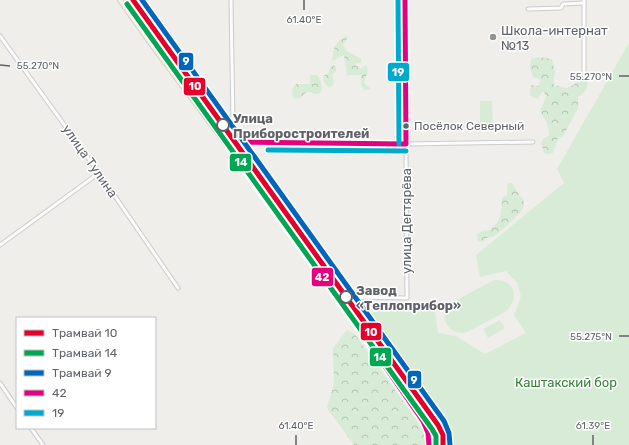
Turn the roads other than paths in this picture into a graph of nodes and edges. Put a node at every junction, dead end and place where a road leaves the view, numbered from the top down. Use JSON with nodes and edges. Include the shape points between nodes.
{"nodes":[{"id":1,"x":120,"y":0,"type":"edge"},
{"id":2,"x":231,"y":0,"type":"edge"},
{"id":3,"x":405,"y":0,"type":"edge"},
{"id":4,"x":584,"y":1,"type":"edge"},
{"id":5,"x":528,"y":9,"type":"dead end"},
{"id":6,"x":0,"y":36,"type":"edge"},
{"id":7,"x":584,"y":76,"type":"dead end"},
{"id":8,"x":241,"y":142,"type":"junction"},
{"id":9,"x":534,"y":142,"type":"dead end"},
{"id":10,"x":406,"y":144,"type":"junction"},
{"id":11,"x":229,"y":148,"type":"junction"},
{"id":12,"x":99,"y":173,"type":"junction"},
{"id":13,"x":0,"y":245,"type":"edge"},
{"id":14,"x":178,"y":288,"type":"dead end"},
{"id":15,"x":0,"y":383,"type":"edge"},
{"id":16,"x":16,"y":407,"type":"edge"},
{"id":17,"x":32,"y":429,"type":"edge"},
{"id":18,"x":43,"y":445,"type":"edge"},
{"id":19,"x":429,"y":445,"type":"edge"}],
"edges":[{"from":1,"to":11,"type":"main road"},
{"from":2,"to":8,"type":"street","via":[[233,125],[234,132]]},
{"from":3,"to":10,"type":"street","name":"улица Дегтярёва"},
{"from":4,"to":5,"type":"street","via":[[563,4],[561,8]]},
{"from":4,"to":7,"type":"street"},
{"from":6,"to":12,"type":"street","name":"улица Тулина"},
{"from":8,"to":10,"type":"street"},
{"from":8,"to":10,"type":"street","name":"улица Дегтярёва","via":[[350,297],[407,298]]},
{"from":8,"to":11,"type":"street","via":[[235,142]]},
{"from":9,"to":10,"type":"street"},
{"from":11,"to":19,"type":"main road","via":[[423,421],[430,440]]},
{"from":12,"to":13,"type":"street"},
{"from":12,"to":14,"type":"street","name":"улица Тулина"},
{"from":15,"to":16,"type":"street"},
{"from":17,"to":18,"type":"street"}]}
